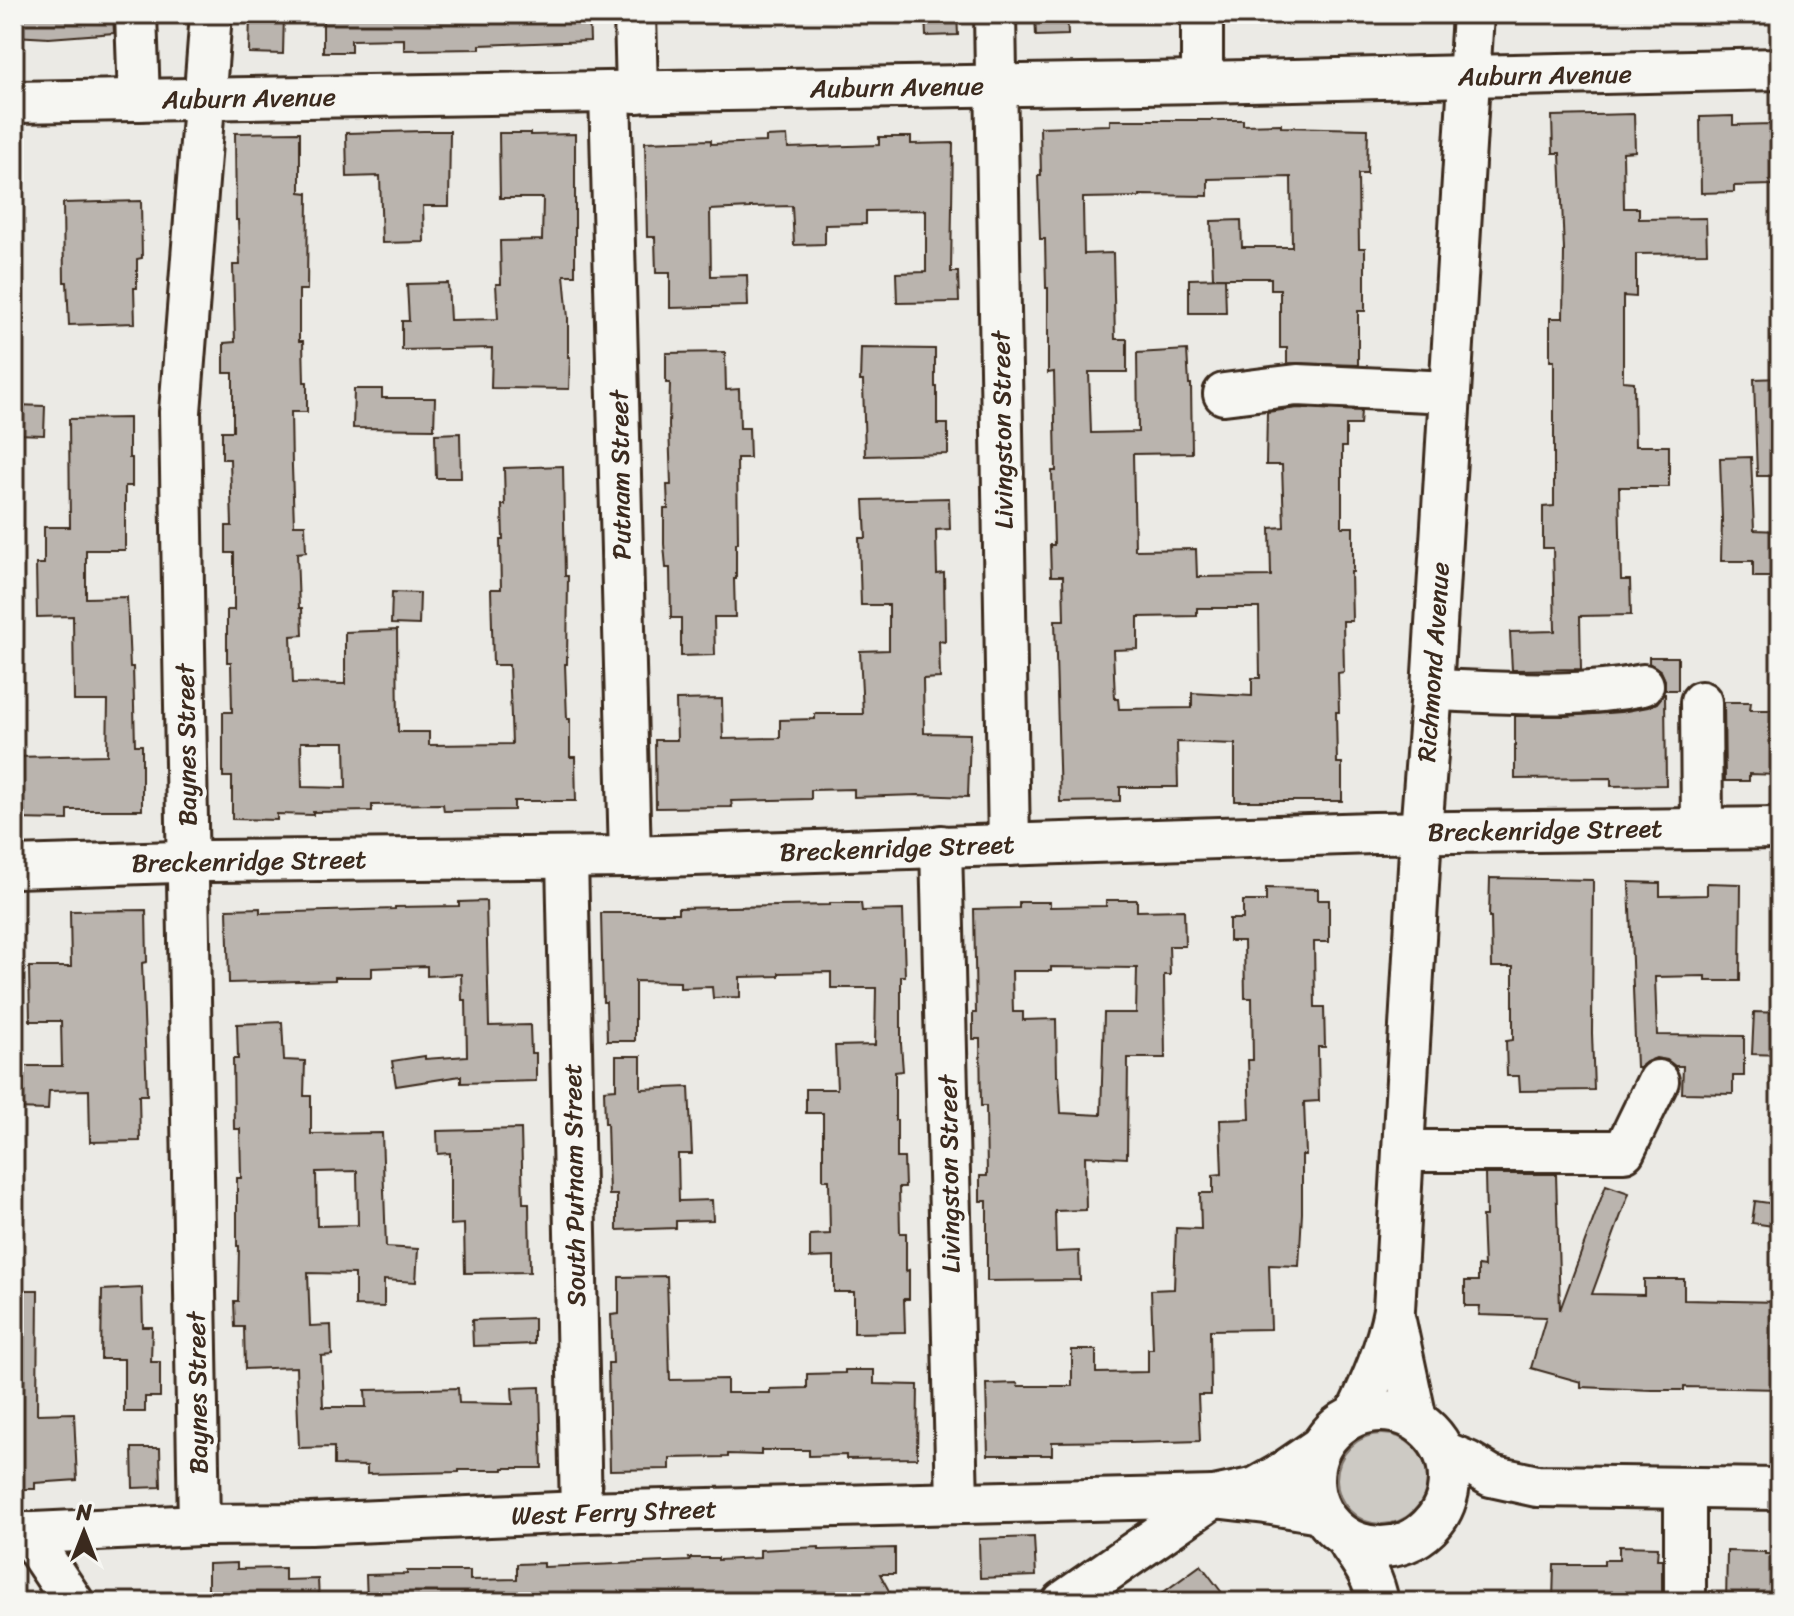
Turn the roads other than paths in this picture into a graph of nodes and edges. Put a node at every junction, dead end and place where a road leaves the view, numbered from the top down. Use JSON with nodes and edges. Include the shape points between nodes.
{"nodes":[{"id":1,"x":136,"y":14,"type":"edge"},
{"id":2,"x":211,"y":14,"type":"edge"},
{"id":3,"x":635,"y":14,"type":"edge"},
{"id":4,"x":995,"y":14,"type":"edge"},
{"id":5,"x":1202,"y":14,"type":"edge"},
{"id":6,"x":1473,"y":14,"type":"edge"},
{"id":7,"x":1780,"y":69,"type":"edge"},
{"id":8,"x":1469,"y":77,"type":"junction"},
{"id":9,"x":1202,"y":82,"type":"junction"},
{"id":10,"x":996,"y":85,"type":"junction"},
{"id":11,"x":17,"y":91,"type":"edge"},
{"id":12,"x":624,"y":92,"type":"junction"},
{"id":13,"x":203,"y":99,"type":"junction"},
{"id":14,"x":139,"y":100,"type":"junction"},
{"id":15,"x":1450,"y":392,"type":"junction"},
{"id":16,"x":1224,"y":394,"type":"dead end"},
{"id":17,"x":1643,"y":685,"type":"dead end"},
{"id":18,"x":1432,"y":690,"type":"junction"},
{"id":19,"x":1701,"y":702,"type":"dead end"},
{"id":20,"x":1702,"y":828,"type":"junction"},
{"id":21,"x":1780,"y":828,"type":"edge"},
{"id":22,"x":1421,"y":832,"type":"junction"},
{"id":23,"x":1009,"y":845,"type":"junction"},
{"id":24,"x":941,"y":846,"type":"junction"},
{"id":25,"x":630,"y":857,"type":"junction"},
{"id":26,"x":567,"y":858,"type":"junction"},
{"id":27,"x":188,"y":862,"type":"junction"},
{"id":28,"x":14,"y":867,"type":"edge"},
{"id":29,"x":1658,"y":1081,"type":"dead end"},
{"id":30,"x":1403,"y":1151,"type":"junction"},
{"id":31,"x":1394,"y":1310,"type":"junction"},
{"id":32,"x":1356,"y":1415,"type":"junction"},
{"id":33,"x":1416,"y":1419,"type":"junction"},
{"id":34,"x":1320,"y":1447,"type":"junction"},
{"id":35,"x":1444,"y":1452,"type":"junction"},
{"id":36,"x":1537,"y":1486,"type":"junction"},
{"id":37,"x":1685,"y":1488,"type":"junction"},
{"id":38,"x":1780,"y":1489,"type":"edge"},
{"id":39,"x":1214,"y":1497,"type":"junction"},
{"id":40,"x":957,"y":1502,"type":"junction"},
{"id":41,"x":581,"y":1512,"type":"junction"},
{"id":42,"x":1332,"y":1524,"type":"junction"},
{"id":43,"x":1429,"y":1524,"type":"junction"},
{"id":44,"x":199,"y":1525,"type":"junction"},
{"id":45,"x":20,"y":1533,"type":"edge"},
{"id":46,"x":73,"y":1602,"type":"edge"},
{"id":47,"x":1063,"y":1602,"type":"edge"},
{"id":48,"x":1378,"y":1602,"type":"edge"},
{"id":49,"x":1396,"y":1602,"type":"edge"},
{"id":50,"x":1685,"y":1602,"type":"edge"}],
"edges":[{"from":1,"to":14,"type":"street"},
{"from":2,"to":13,"type":"street","name":"Baynes Street"},
{"from":3,"to":12,"type":"street","name":"Putnam Street"},
{"from":4,"to":10,"type":"street","name":"Livingston Street"},
{"from":5,"to":9,"type":"street"},
{"from":6,"to":8,"type":"street","name":"Richmond Avenue"},
{"from":7,"to":8,"type":"street","name":"Auburn Avenue"},
{"from":8,"to":9,"type":"street","name":"Auburn Avenue"},
{"from":8,"to":15,"type":"street","name":"Richmond Avenue"},
{"from":9,"to":10,"type":"street","name":"Auburn Avenue"},
{"from":10,"to":12,"type":"street","name":"Auburn Avenue"},
{"from":10,"to":23,"type":"street","name":"Livingston Street"},
{"from":11,"to":14,"type":"street","name":"Auburn Avenue"},
{"from":12,"to":13,"type":"street","name":"Auburn Avenue"},
{"from":12,"to":25,"type":"street","name":"Putnam Street"},
{"from":13,"to":14,"type":"street","name":"Auburn Avenue"},
{"from":13,"to":27,"type":"street","name":"Baynes Street","via":[[180,412]]},
{"from":15,"to":16,"type":"street","via":[[1297,385]]},
{"from":15,"to":18,"type":"street","name":"Richmond Avenue"},
{"from":17,"to":18,"type":"street","via":[[1584,692]]},
{"from":18,"to":22,"type":"street","name":"Richmond Avenue"},
{"from":19,"to":20,"type":"street"},
{"from":20,"to":21,"type":"street","name":"Breckenridge Street"},
{"from":20,"to":22,"type":"street","name":"Breckenridge Street"},
{"from":22,"to":23,"type":"street","name":"Breckenridge Street"},
{"from":22,"to":30,"type":"street","name":"Richmond Avenue"},
{"from":23,"to":24,"type":"street","name":"Breckenridge Street"},
{"from":24,"to":25,"type":"street","name":"Breckenridge Street"},
{"from":24,"to":40,"type":"street","name":"Livingston Street"},
{"from":25,"to":26,"type":"street","name":"Breckenridge Street"},
{"from":26,"to":27,"type":"street","name":"Breckenridge Street"},
{"from":26,"to":41,"type":"street","name":"South Putnam Street"},
{"from":27,"to":28,"type":"street","name":"Breckenridge Street"},
{"from":27,"to":44,"type":"street","name":"Baynes Street"},
{"from":29,"to":30,"type":"street","via":[[1624,1151]]},
{"from":30,"to":31,"type":"street","name":"Richmond Avenue"},
{"from":31,"to":32,"type":"street","name":"Richmond Avenue","via":[[1389,1337]]},
{"from":31,"to":33,"type":"street","name":"Richmond Avenue"},
{"from":32,"to":33,"type":"street","via":[[1387,1410]]},
{"from":32,"to":34,"type":"street"},
{"from":33,"to":35,"type":"street"},
{"from":34,"to":39,"type":"street","name":"West Ferry Street","via":[[1256,1488]]},
{"from":34,"to":42,"type":"street","via":[[1312,1483]]},
{"from":35,"to":36,"type":"street","via":[[1491,1476]]},
{"from":35,"to":43,"type":"street","via":[[1447,1498]]},
{"from":36,"to":37,"type":"street"},
{"from":36,"to":43,"type":"street","via":[[1469,1502]]},
{"from":37,"to":38,"type":"street"},
{"from":37,"to":50,"type":"street"},
{"from":39,"to":40,"type":"street","name":"West Ferry Street"},
{"from":39,"to":42,"type":"street","name":"West Ferry Street"},
{"from":39,"to":47,"type":"street"},
{"from":40,"to":41,"type":"street","name":"West Ferry Street"},
{"from":41,"to":44,"type":"street","name":"West Ferry Street"},
{"from":42,"to":43,"type":"street","via":[[1365,1546],[1386,1547],[1400,1545]]},
{"from":42,"to":48,"type":"street","via":[[1368,1570]]},
{"from":43,"to":49,"type":"street","via":[[1402,1575]]},
{"from":44,"to":45,"type":"street","name":"West Ferry Street"},
{"from":45,"to":46,"type":"street"}]}
